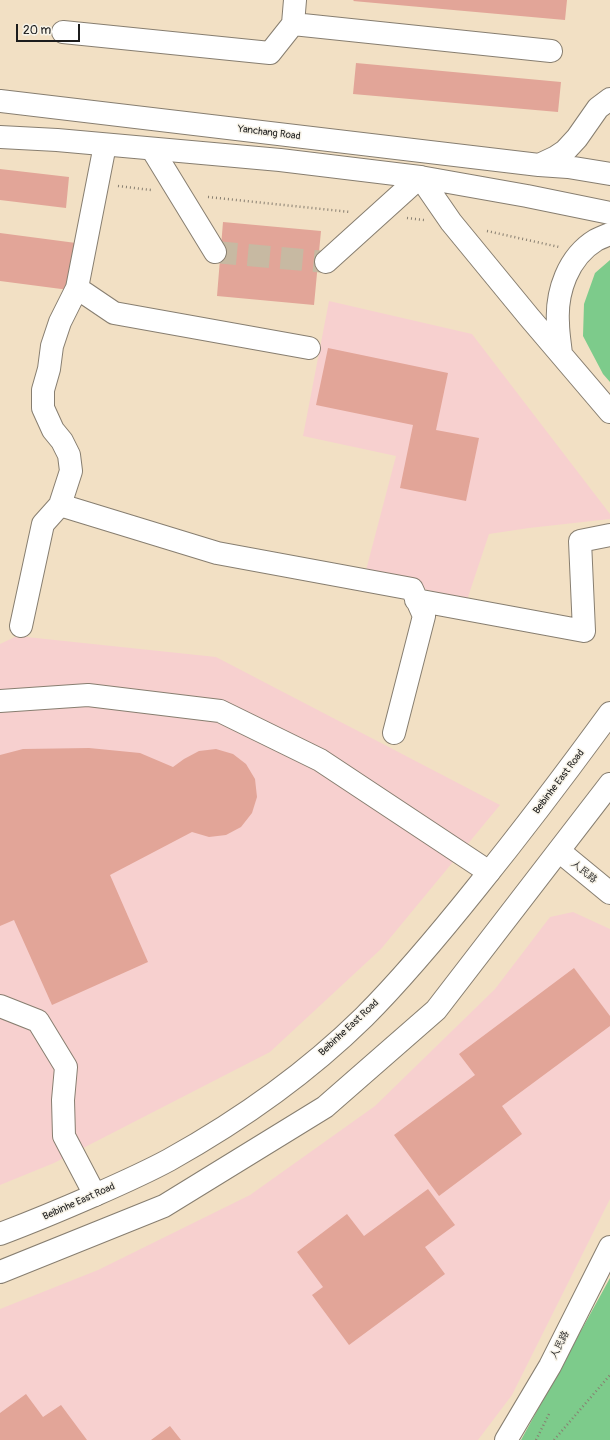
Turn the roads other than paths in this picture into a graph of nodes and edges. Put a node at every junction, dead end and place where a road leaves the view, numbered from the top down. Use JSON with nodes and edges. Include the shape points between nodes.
{"nodes":[{"id":1,"x":295,"y":0,"type":"edge"},
{"id":2,"x":293,"y":24,"type":"junction"},
{"id":3,"x":63,"y":32,"type":"dead end"},
{"id":4,"x":551,"y":51,"type":"dead end"},
{"id":5,"x":610,"y":98,"type":"edge"},
{"id":6,"x":0,"y":101,"type":"edge"},
{"id":7,"x":0,"y":137,"type":"edge"},
{"id":8,"x":105,"y":145,"type":"junction"},
{"id":9,"x":152,"y":150,"type":"junction"},
{"id":10,"x":539,"y":165,"type":"junction"},
{"id":11,"x":610,"y":174,"type":"edge"},
{"id":12,"x":420,"y":178,"type":"junction"},
{"id":13,"x":610,"y":213,"type":"edge"},
{"id":14,"x":610,"y":234,"type":"edge"},
{"id":15,"x":215,"y":252,"type":"dead end"},
{"id":16,"x":326,"y":262,"type":"dead end"},
{"id":17,"x":77,"y":288,"type":"junction"},
{"id":18,"x":309,"y":348,"type":"dead end"},
{"id":19,"x":561,"y":354,"type":"junction"},
{"id":20,"x":610,"y":412,"type":"edge"},
{"id":21,"x":60,"y":505,"type":"junction"},
{"id":22,"x":610,"y":535,"type":"edge"},
{"id":23,"x":416,"y":600,"type":"junction"},
{"id":24,"x":21,"y":626,"type":"dead end"},
{"id":25,"x":0,"y":701,"type":"edge"},
{"id":26,"x":610,"y":713,"type":"edge"},
{"id":27,"x":394,"y":733,"type":"dead end"},
{"id":28,"x":610,"y":784,"type":"edge"},
{"id":29,"x":559,"y":851,"type":"junction"},
{"id":30,"x":489,"y":872,"type":"junction"},
{"id":31,"x":610,"y":893,"type":"edge"},
{"id":32,"x":0,"y":1006,"type":"edge"},
{"id":33,"x":95,"y":1195,"type":"junction"},
{"id":34,"x":0,"y":1234,"type":"edge"},
{"id":35,"x":610,"y":1247,"type":"edge"},
{"id":36,"x":0,"y":1272,"type":"edge"},
{"id":37,"x":506,"y":1440,"type":"edge"}],
"edges":[{"from":1,"to":2,"type":"main road"},
{"from":2,"to":3,"type":"main road","via":[[270,53]]},
{"from":2,"to":4,"type":"main road"},
{"from":5,"to":10,"type":"main road","via":[[598,108],[565,151]]},
{"from":6,"to":10,"type":"main road","name":"Yanchang Road"},
{"from":7,"to":8,"type":"main road"},
{"from":8,"to":9,"type":"main road"},
{"from":8,"to":17,"type":"main road"},
{"from":9,"to":12,"type":"main road","via":[[280,160]]},
{"from":9,"to":15,"type":"main road"},
{"from":10,"to":11,"type":"main road","name":"Yanchang Road"},
{"from":12,"to":13,"type":"main road"},
{"from":12,"to":16,"type":"main road"},
{"from":12,"to":19,"type":"main road","via":[[451,222]]},
{"from":14,"to":19,"type":"main road","via":[[596,240],[569,268],[559,303]]},
{"from":17,"to":18,"type":"main road","via":[[114,314]]},
{"from":17,"to":21,"type":"main road","via":[[60,322],[43,390],[43,408],[69,455],[71,471]]},
{"from":19,"to":20,"type":"main road"},
{"from":21,"to":23,"type":"main road","via":[[217,553],[412,589]]},
{"from":21,"to":24,"type":"main road","via":[[43,524]]},
{"from":22,"to":23,"type":"main road","via":[[580,541],[584,632]]},
{"from":23,"to":27,"type":"main road","via":[[424,616]]},
{"from":25,"to":30,"type":"main road","via":[[88,695],[220,711],[320,760]]},
{"from":26,"to":30,"type":"main road","name":"Beibinhe East Road","via":[[551,794]]},
{"from":28,"to":29,"type":"main road"},
{"from":29,"to":31,"type":"main road","name":"人民路"},
{"from":29,"to":36,"type":"main road","via":[[436,1010],[325,1107],[164,1206]]},
{"from":30,"to":33,"type":"main road","name":"Beibinhe East Road","via":[[441,932],[364,1016],[286,1084],[218,1132],[169,1161]]},
{"from":32,"to":33,"type":"main road","via":[[38,1021],[66,1067],[63,1100],[64,1136]]},
{"from":33,"to":34,"type":"main road","name":"Beibinhe East Road"},
{"from":35,"to":37,"type":"main road","name":"人民路","via":[[550,1366]]}]}
